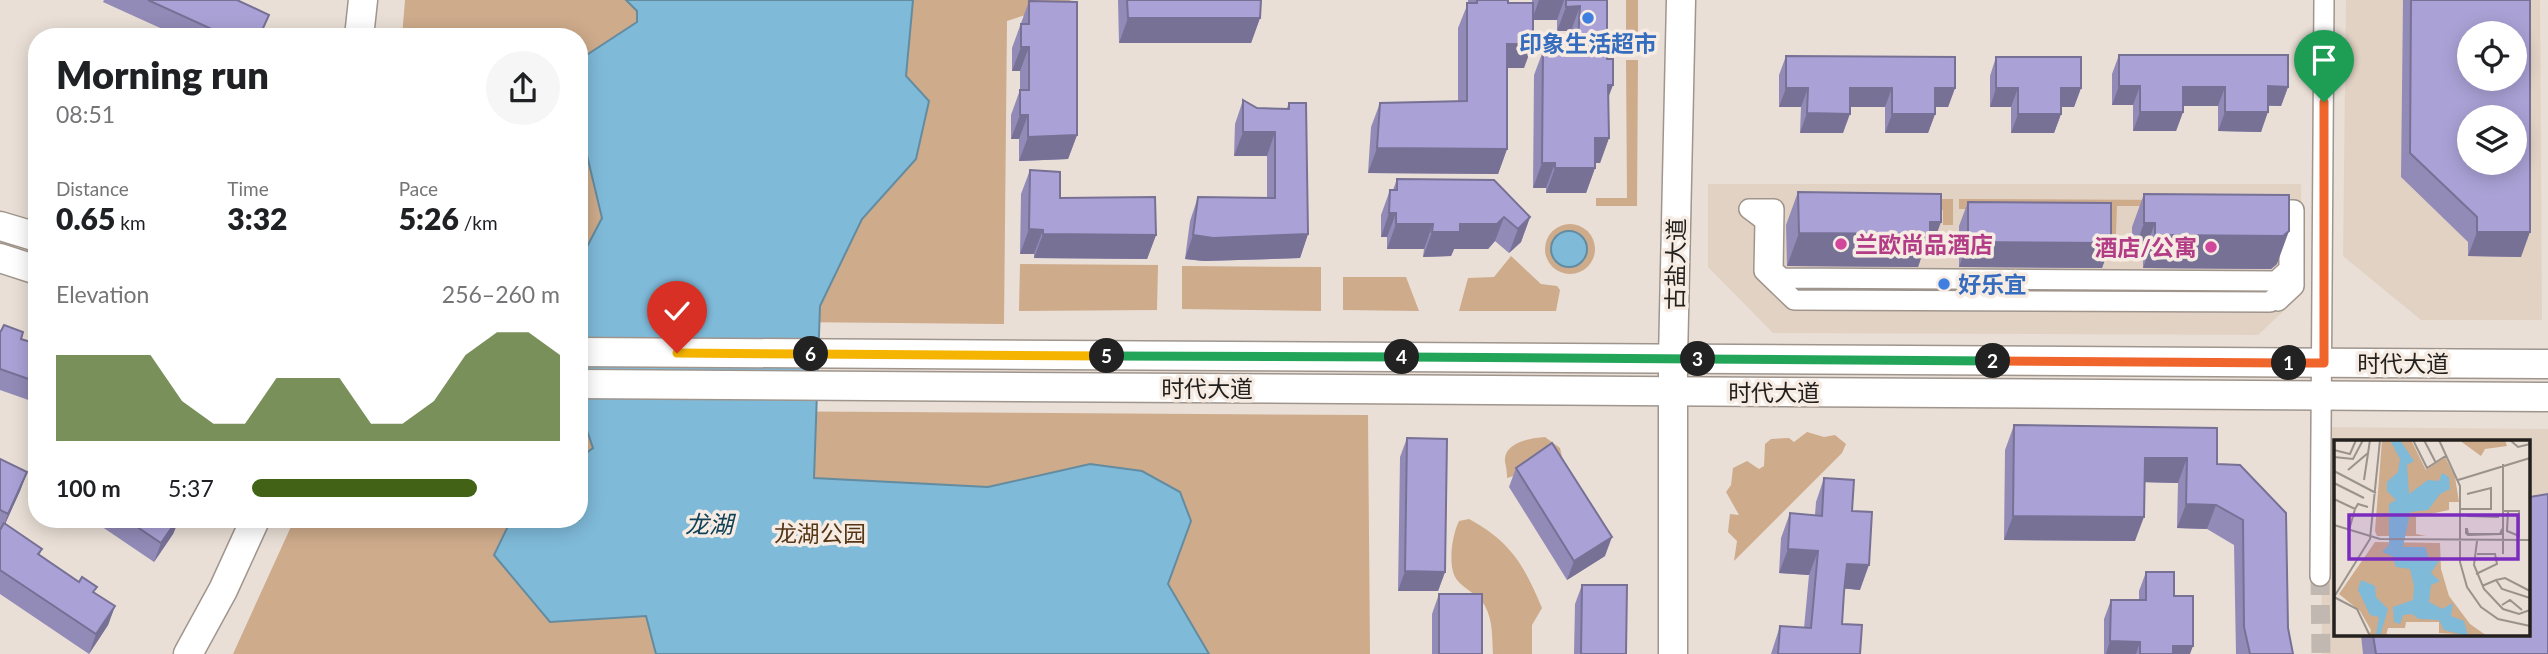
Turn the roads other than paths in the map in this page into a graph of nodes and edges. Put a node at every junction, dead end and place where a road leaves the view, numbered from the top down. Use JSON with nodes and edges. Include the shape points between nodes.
{"nodes":[{"id":1,"x":363,"y":0,"type":"edge"},
{"id":2,"x":1681,"y":0,"type":"edge"},
{"id":3,"x":2324,"y":0,"type":"edge"},
{"id":4,"x":360,"y":28,"type":"edge"},
{"id":5,"x":1754,"y":209,"type":"joint"},
{"id":6,"x":0,"y":226,"type":"edge"},
{"id":7,"x":28,"y":234,"type":"edge"},
{"id":8,"x":0,"y":258,"type":"edge"},
{"id":9,"x":28,"y":267,"type":"edge"},
{"id":10,"x":588,"y":352,"type":"edge"},
{"id":11,"x":1673,"y":359,"type":"junction"},
{"id":12,"x":2324,"y":363,"type":"junction"},
{"id":13,"x":2548,"y":364,"type":"edge"},
{"id":14,"x":588,"y":384,"type":"edge"},
{"id":15,"x":1673,"y":391,"type":"junction"},
{"id":16,"x":2323,"y":396,"type":"junction"},
{"id":17,"x":2548,"y":397,"type":"edge"},
{"id":18,"x":252,"y":528,"type":"edge"},
{"id":19,"x":2320,"y":576,"type":"tunnel mouth"},
{"id":20,"x":188,"y":654,"type":"edge"},
{"id":21,"x":1673,"y":654,"type":"edge"}],
"edges":[{"from":1,"to":4,"type":"main road"},
{"from":2,"to":11,"type":"main road","name":"古盐大道"},
{"from":3,"to":12,"type":"street"},
{"from":5,"to":5,"type":"street","via":[[1774,209],[1773,270],[1782,278],[2276,281],[2289,269],[2289,210],[2294,210],[2294,286],[2270,302],[1794,300],[1764,271],[1765,221],[1749,209]]},
{"from":6,"to":7,"type":"main road"},
{"from":8,"to":9,"type":"main road"},
{"from":10,"to":11,"type":"main road","name":"时代大道"},
{"from":11,"to":12,"type":"main road","name":"时代大道"},
{"from":11,"to":15,"type":"main road","name":"古盐大道"},
{"from":12,"to":13,"type":"main road","name":"时代大道"},
{"from":12,"to":16,"type":"street"},
{"from":14,"to":15,"type":"main road","name":"时代大道"},
{"from":15,"to":16,"type":"main road","name":"时代大道"},
{"from":15,"to":21,"type":"main road","name":"古盐大道"},
{"from":16,"to":17,"type":"main road","name":"时代大道"},
{"from":16,"to":19,"type":"street"},
{"from":18,"to":20,"type":"main road"}]}
